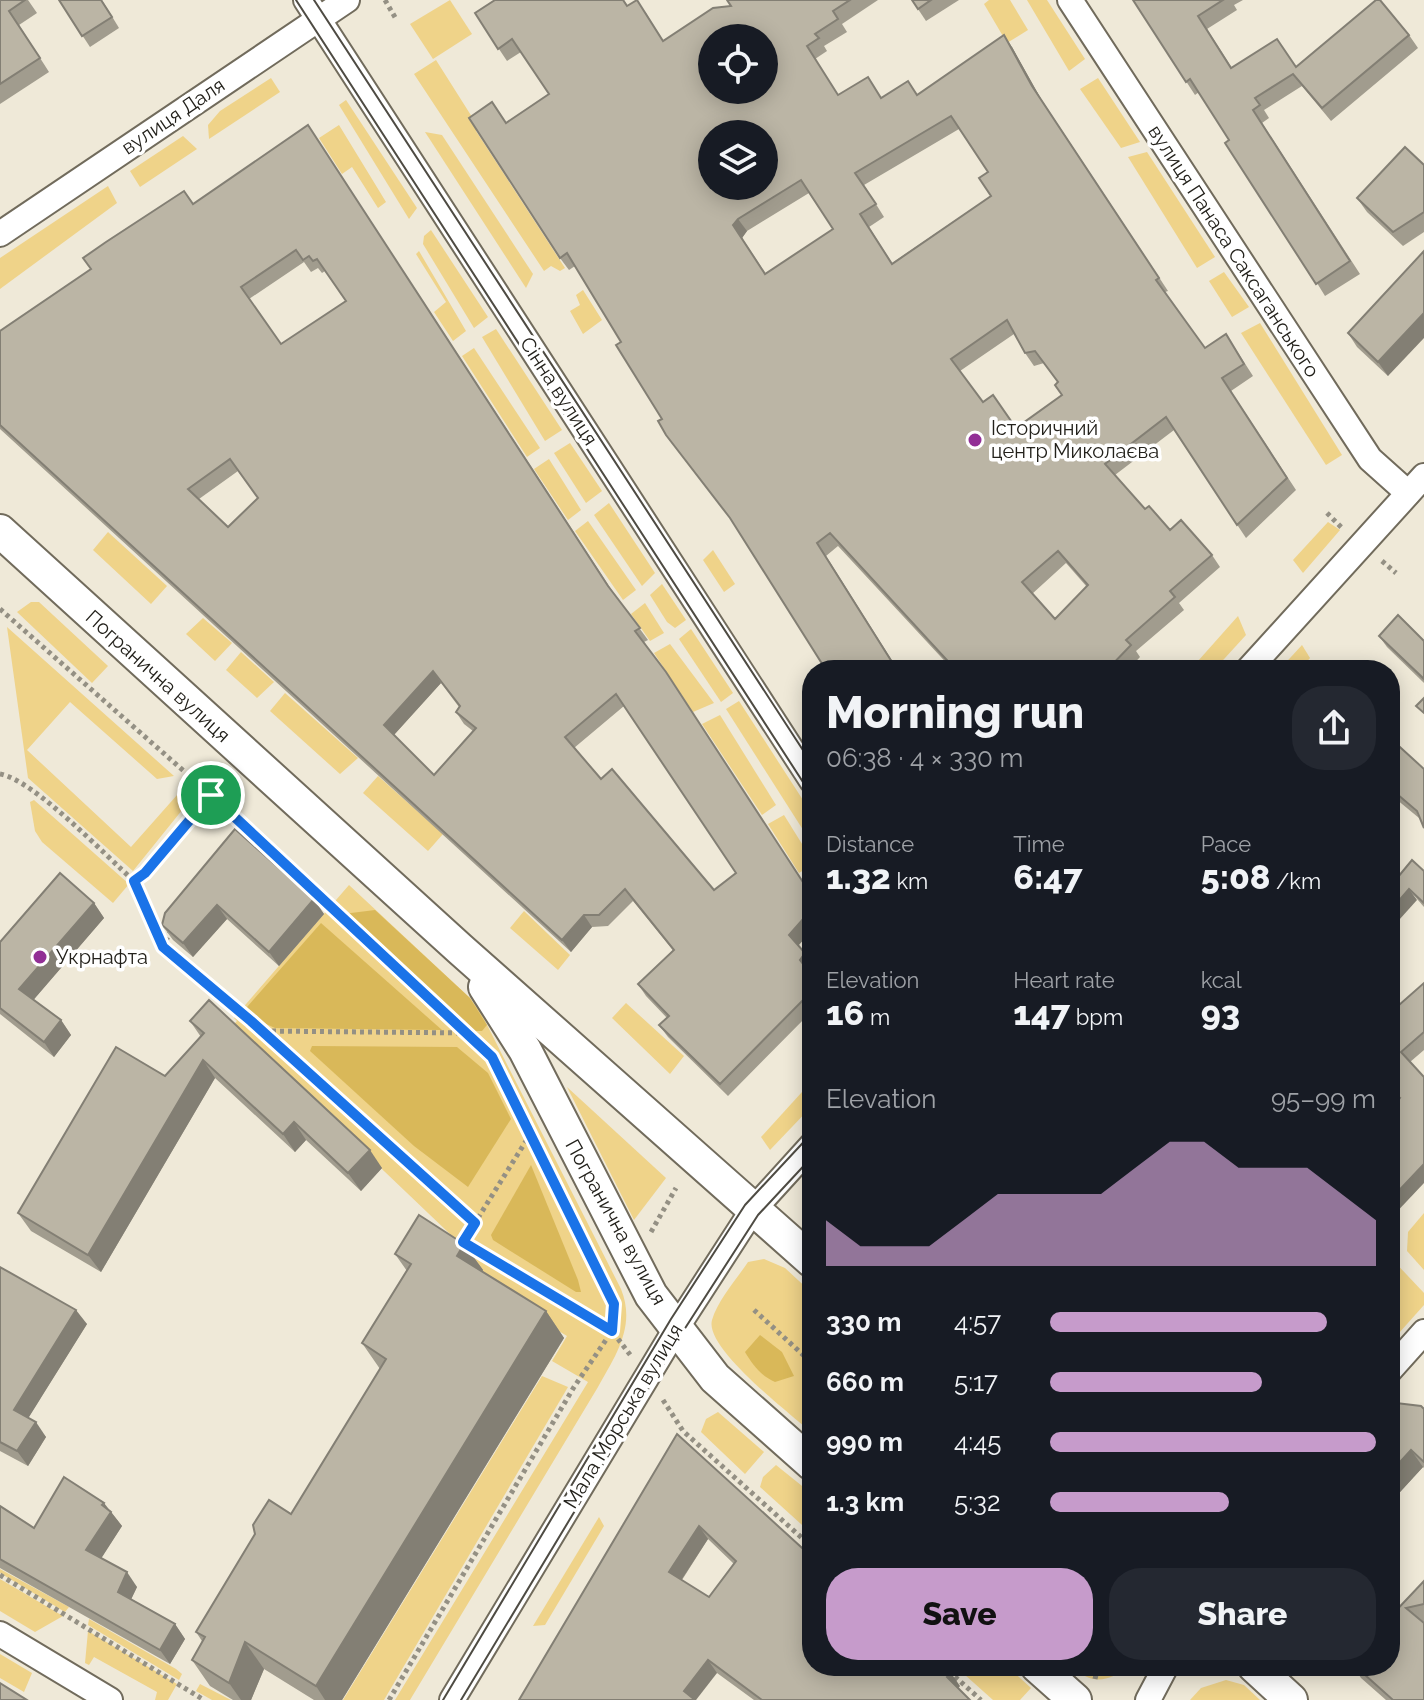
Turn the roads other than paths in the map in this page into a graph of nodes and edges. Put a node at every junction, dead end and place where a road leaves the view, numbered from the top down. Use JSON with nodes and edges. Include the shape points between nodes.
{"nodes":[{"id":1,"x":347,"y":0,"type":"edge"},
{"id":2,"x":1070,"y":0,"type":"edge"},
{"id":3,"x":312,"y":10,"type":"edge"},
{"id":4,"x":0,"y":234,"type":"edge"},
{"id":5,"x":1416,"y":484,"type":"edge"},
{"id":6,"x":0,"y":531,"type":"edge"},
{"id":7,"x":1257,"y":660,"type":"edge"},
{"id":8,"x":802,"y":766,"type":"edge"},
{"id":9,"x":460,"y":949,"type":"junction"},
{"id":10,"x":802,"y":1156,"type":"edge"},
{"id":11,"x":752,"y":1211,"type":"junction"},
{"id":12,"x":802,"y":1253,"type":"edge"},
{"id":13,"x":677,"y":1327,"type":"junction"},
{"id":14,"x":1424,"y":1332,"type":"edge"},
{"id":15,"x":1400,"y":1359,"type":"edge"},
{"id":16,"x":802,"y":1455,"type":"edge"},
{"id":17,"x":0,"y":1634,"type":"edge"},
{"id":18,"x":1048,"y":1676,"type":"edge"},
{"id":19,"x":1161,"y":1676,"type":"edge"},
{"id":20,"x":1265,"y":1676,"type":"edge"},
{"id":21,"x":110,"y":1700,"type":"edge"},
{"id":22,"x":452,"y":1700,"type":"edge"},
{"id":23,"x":1075,"y":1700,"type":"edge"},
{"id":24,"x":1148,"y":1700,"type":"edge"},
{"id":25,"x":1291,"y":1700,"type":"edge"}],
"edges":[{"from":1,"to":3,"type":"street","name":"вулиця Даля"},
{"from":2,"to":5,"type":"street","name":"вулиця Панаса Саксаганського","via":[[1370,459]]},
{"from":3,"to":4,"type":"street","name":"вулиця Даля"},
{"from":3,"to":8,"type":"street","name":"Сінна вулиця"},
{"from":5,"to":7,"type":"street"},
{"from":6,"to":9,"type":"main road","name":"Погранична вулиця"},
{"from":9,"to":11,"type":"main road","name":"Погранична вулиця"},
{"from":9,"to":13,"type":"main road","name":"Погранична вулиця","via":[[525,1050],[651,1295]]},
{"from":10,"to":11,"type":"street","name":"Мала Морська вулиця"},
{"from":11,"to":12,"type":"main road","name":"Погранична вулиця"},
{"from":11,"to":13,"type":"street","name":"Мала Морська вулиця"},
{"from":13,"to":16,"type":"main road","name":"Погранична вулиця","via":[[715,1378]]},
{"from":13,"to":22,"type":"street","name":"Мала Морська вулиця"},
{"from":14,"to":15,"type":"street"},
{"from":17,"to":21,"type":"street"},
{"from":18,"to":23,"type":"main road"},
{"from":19,"to":24,"type":"street"},
{"from":20,"to":25,"type":"main road"}]}
